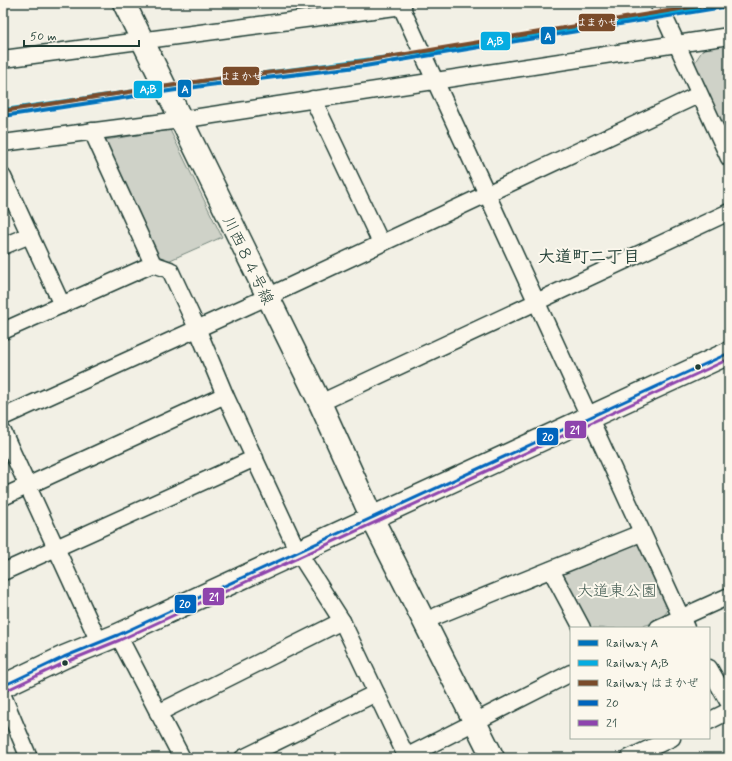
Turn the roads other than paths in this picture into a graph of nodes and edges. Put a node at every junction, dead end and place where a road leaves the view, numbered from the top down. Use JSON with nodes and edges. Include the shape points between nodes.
{"nodes":[{"id":1,"x":124,"y":3,"type":"edge"},
{"id":2,"x":658,"y":3,"type":"edge"},
{"id":3,"x":403,"y":5,"type":"edge"},
{"id":4,"x":729,"y":36,"type":"edge"},
{"id":5,"x":142,"y":42,"type":"junction"},
{"id":6,"x":677,"y":44,"type":"junction"},
{"id":7,"x":3,"y":59,"type":"edge"},
{"id":8,"x":435,"y":80,"type":"junction"},
{"id":9,"x":698,"y":95,"type":"junction"},
{"id":10,"x":313,"y":99,"type":"junction"},
{"id":11,"x":180,"y":120,"type":"junction"},
{"id":12,"x":92,"y":131,"type":"junction"},
{"id":13,"x":6,"y":145,"type":"edge"},
{"id":14,"x":729,"y":158,"type":"edge"},
{"id":15,"x":3,"y":176,"type":"edge"},
{"id":16,"x":488,"y":193,"type":"junction"},
{"id":17,"x":729,"y":212,"type":"edge"},
{"id":18,"x":30,"y":235,"type":"junction"},
{"id":19,"x":381,"y":243,"type":"junction"},
{"id":20,"x":3,"y":246,"type":"edge"},
{"id":21,"x":153,"y":264,"type":"junction"},
{"id":22,"x":267,"y":296,"type":"junction"},
{"id":23,"x":536,"y":302,"type":"junction"},
{"id":24,"x":62,"y":305,"type":"junction"},
{"id":25,"x":197,"y":328,"type":"junction"},
{"id":26,"x":3,"y":331,"type":"edge"},
{"id":27,"x":729,"y":353,"type":"edge"},
{"id":28,"x":226,"y":395,"type":"junction"},
{"id":29,"x":320,"y":403,"type":"junction"},
{"id":30,"x":3,"y":417,"type":"edge"},
{"id":31,"x":589,"y":417,"type":"junction"},
{"id":32,"x":3,"y":432,"type":"edge"},
{"id":33,"x":255,"y":458,"type":"junction"},
{"id":34,"x":28,"y":486,"type":"junction"},
{"id":35,"x":3,"y":497,"type":"edge"},
{"id":36,"x":372,"y":518,"type":"junction"},
{"id":37,"x":642,"y":533,"type":"junction"},
{"id":38,"x":56,"y":547,"type":"junction"},
{"id":39,"x":298,"y":552,"type":"junction"},
{"id":40,"x":551,"y":570,"type":"junction"},
{"id":41,"x":3,"y":572,"type":"edge"},
{"id":42,"x":729,"y":596,"type":"edge"},
{"id":43,"x":342,"y":621,"type":"junction"},
{"id":44,"x":424,"y":621,"type":"junction"},
{"id":45,"x":683,"y":623,"type":"edge"},
{"id":46,"x":581,"y":627,"type":"edge"},
{"id":47,"x":663,"y":627,"type":"edge"},
{"id":48,"x":109,"y":639,"type":"junction"},
{"id":49,"x":710,"y":670,"type":"edge"},
{"id":50,"x":570,"y":674,"type":"edge"},
{"id":51,"x":3,"y":686,"type":"edge"},
{"id":52,"x":376,"y":693,"type":"junction"},
{"id":53,"x":3,"y":696,"type":"edge"},
{"id":54,"x":729,"y":703,"type":"edge"},
{"id":55,"x":729,"y":711,"type":"edge"},
{"id":56,"x":158,"y":713,"type":"junction"},
{"id":57,"x":710,"y":720,"type":"edge"},
{"id":58,"x":475,"y":722,"type":"junction"},
{"id":59,"x":670,"y":739,"type":"edge"},
{"id":60,"x":29,"y":758,"type":"edge"},
{"id":61,"x":181,"y":758,"type":"edge"},
{"id":62,"x":243,"y":758,"type":"edge"},
{"id":63,"x":406,"y":758,"type":"edge"},
{"id":64,"x":493,"y":758,"type":"edge"},
{"id":65,"x":629,"y":758,"type":"edge"}],
"edges":[{"from":1,"to":5,"type":"street","name":"川西８４号線"},
{"from":2,"to":6,"type":"street"},
{"from":3,"to":5,"type":"street"},
{"from":3,"to":8,"type":"street","via":[[404,13]]},
{"from":4,"to":6,"type":"street"},
{"from":5,"to":7,"type":"street"},
{"from":5,"to":11,"type":"street","name":"川西８４号線"},
{"from":6,"to":8,"type":"street"},
{"from":6,"to":9,"type":"street"},
{"from":8,"to":10,"type":"street"},
{"from":8,"to":16,"type":"street"},
{"from":9,"to":14,"type":"street"},
{"from":9,"to":16,"type":"street"},
{"from":10,"to":11,"type":"street"},
{"from":10,"to":19,"type":"street"},
{"from":11,"to":12,"type":"street"},
{"from":11,"to":22,"type":"street","name":"川西８４号線"},
{"from":12,"to":13,"type":"street"},
{"from":12,"to":21,"type":"street"},
{"from":15,"to":18,"type":"street"},
{"from":16,"to":19,"type":"street"},
{"from":16,"to":23,"type":"street"},
{"from":17,"to":23,"type":"street"},
{"from":18,"to":20,"type":"street"},
{"from":18,"to":24,"type":"street"},
{"from":19,"to":22,"type":"street"},
{"from":21,"to":24,"type":"street"},
{"from":21,"to":25,"type":"street","via":[[170,270]]},
{"from":22,"to":25,"type":"street"},
{"from":22,"to":29,"type":"street","name":"川西８４号線"},
{"from":23,"to":29,"type":"street"},
{"from":23,"to":31,"type":"street"},
{"from":24,"to":26,"type":"street"},
{"from":25,"to":28,"type":"street"},
{"from":25,"to":30,"type":"street"},
{"from":27,"to":31,"type":"street"},
{"from":28,"to":33,"type":"street"},
{"from":28,"to":34,"type":"street"},
{"from":29,"to":36,"type":"street","name":"川西８４号線"},
{"from":31,"to":36,"type":"street"},
{"from":31,"to":37,"type":"street"},
{"from":32,"to":34,"type":"street"},
{"from":33,"to":38,"type":"street"},
{"from":33,"to":39,"type":"street"},
{"from":34,"to":35,"type":"street"},
{"from":34,"to":38,"type":"street"},
{"from":36,"to":39,"type":"street"},
{"from":36,"to":44,"type":"street","name":"川西８４号線"},
{"from":37,"to":40,"type":"street"},
{"from":37,"to":45,"type":"street"},
{"from":38,"to":41,"type":"street"},
{"from":38,"to":48,"type":"street"},
{"from":39,"to":43,"type":"street"},
{"from":39,"to":48,"type":"street"},
{"from":40,"to":44,"type":"street"},
{"from":40,"to":46,"type":"street"},
{"from":42,"to":45,"type":"street"},
{"from":43,"to":52,"type":"street"},
{"from":43,"to":56,"type":"street"},
{"from":44,"to":58,"type":"street","name":"川西８４号線"},
{"from":45,"to":47,"type":"street"},
{"from":48,"to":51,"type":"street"},
{"from":48,"to":56,"type":"street"},
{"from":49,"to":54,"type":"street"},
{"from":50,"to":58,"type":"street"},
{"from":52,"to":62,"type":"street"},
{"from":52,"to":63,"type":"street"},
{"from":53,"to":60,"type":"street"},
{"from":55,"to":57,"type":"street"},
{"from":56,"to":61,"type":"street"},
{"from":58,"to":63,"type":"street"},
{"from":58,"to":64,"type":"street","name":"川西８４号線"},
{"from":59,"to":65,"type":"street"}]}
